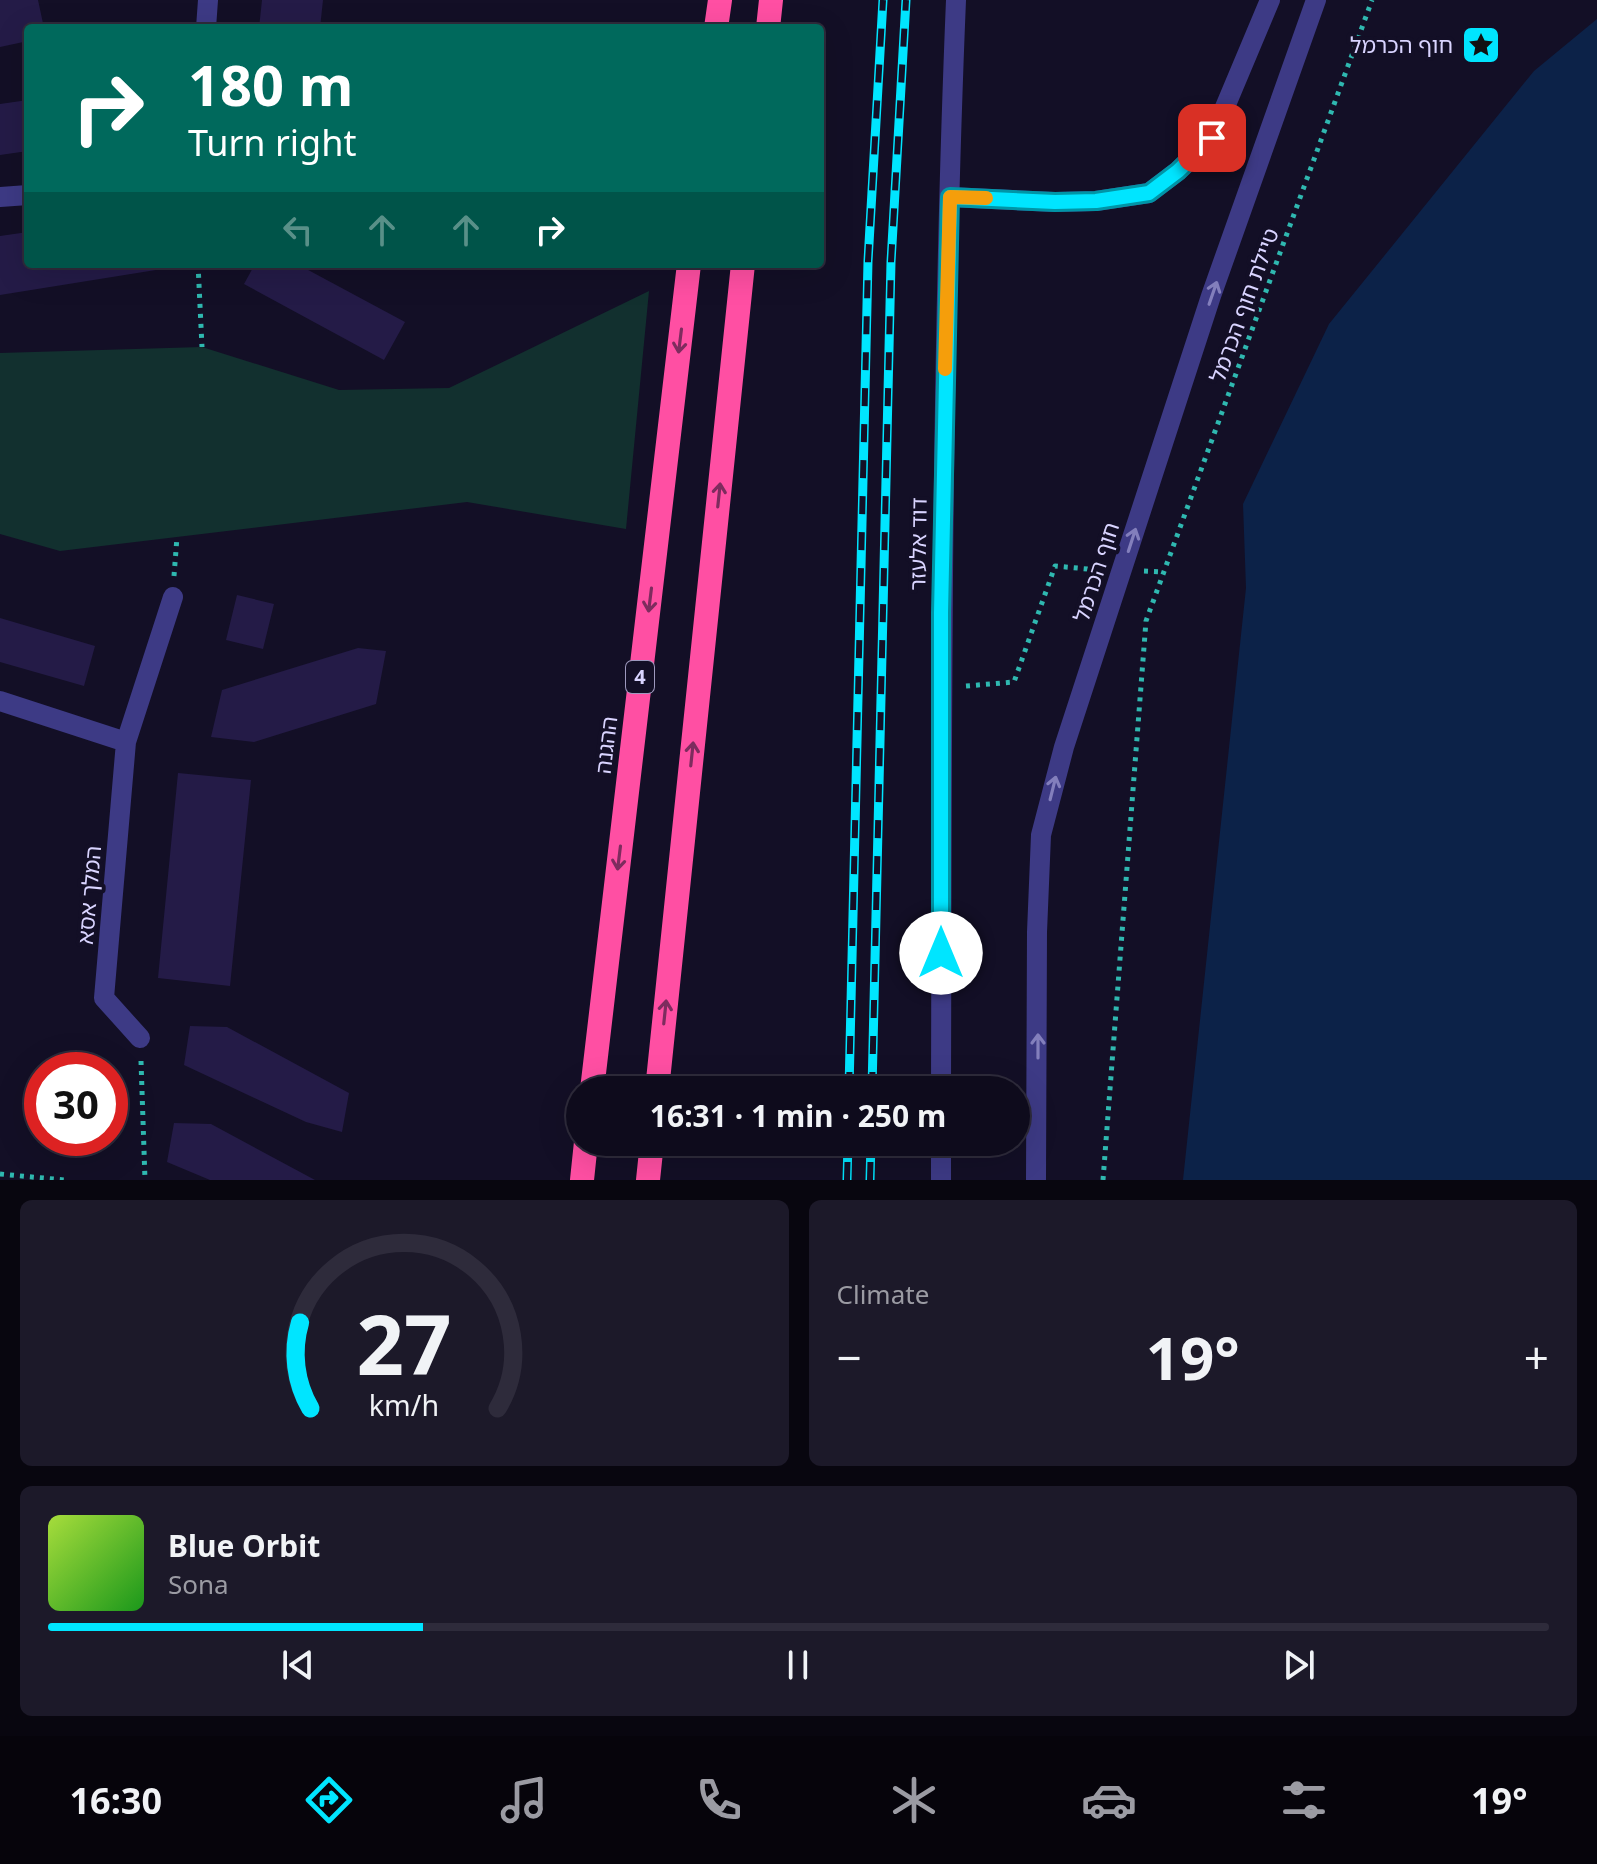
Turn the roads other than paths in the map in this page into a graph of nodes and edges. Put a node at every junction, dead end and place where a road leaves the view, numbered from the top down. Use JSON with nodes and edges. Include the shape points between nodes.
{"nodes":[{"id":1,"x":208,"y":0,"type":"edge"},
{"id":2,"x":720,"y":0,"type":"edge"},
{"id":3,"x":771,"y":0,"type":"edge"},
{"id":4,"x":956,"y":0,"type":"edge"},
{"id":5,"x":1270,"y":0,"type":"edge"},
{"id":6,"x":1316,"y":0,"type":"edge"},
{"id":7,"x":206,"y":24,"type":"edge"},
{"id":8,"x":717,"y":24,"type":"edge"},
{"id":9,"x":768,"y":24,"type":"edge"},
{"id":10,"x":24,"y":195,"type":"edge"},
{"id":11,"x":0,"y":197,"type":"edge"},
{"id":12,"x":950,"y":197,"type":"junction"},
{"id":13,"x":689,"y":268,"type":"edge"},
{"id":14,"x":743,"y":268,"type":"edge"},
{"id":15,"x":173,"y":597,"type":"road end"},
{"id":16,"x":0,"y":701,"type":"edge"},
{"id":17,"x":126,"y":742,"type":"junction"},
{"id":18,"x":140,"y":1038,"type":"road end"},
{"id":19,"x":594,"y":1076,"type":"edge"},
{"id":20,"x":658,"y":1076,"type":"edge"},
{"id":21,"x":941,"y":1076,"type":"edge"},
{"id":22,"x":585,"y":1156,"type":"edge"},
{"id":23,"x":651,"y":1156,"type":"edge"},
{"id":24,"x":941,"y":1156,"type":"edge"},
{"id":25,"x":582,"y":1180,"type":"edge"},
{"id":26,"x":648,"y":1180,"type":"edge"},
{"id":27,"x":941,"y":1180,"type":"edge"},
{"id":28,"x":1036,"y":1180,"type":"edge"}],
"edges":[{"from":1,"to":7,"type":"street"},
{"from":2,"to":8,"type":"highway"},
{"from":3,"to":9,"type":"highway"},
{"from":4,"to":12,"type":"street","name":"דוד אלעזר"},
{"from":5,"to":12,"type":"street","via":[[1212,138],[1149,193],[1055,202]]},
{"from":28,"to":6,"type":"street","name":"חוף הכרמל","one_way":true,"via":[[1041,835],[1064,747],[1211,296]]},
{"from":10,"to":11,"type":"street"},
{"from":12,"to":21,"type":"street","name":"דוד אלעזר"},
{"from":13,"to":19,"type":"highway","name":"ההגנה","number":"4","one_way":true},
{"from":20,"to":14,"type":"highway","one_way":true},
{"from":15,"to":17,"type":"street","name":"המלך אסא"},
{"from":16,"to":17,"type":"street"},
{"from":17,"to":18,"type":"street","name":"המלך אסא","via":[[104,998]]},
{"from":22,"to":25,"type":"highway"},
{"from":23,"to":26,"type":"highway"},
{"from":24,"to":27,"type":"street"}]}
